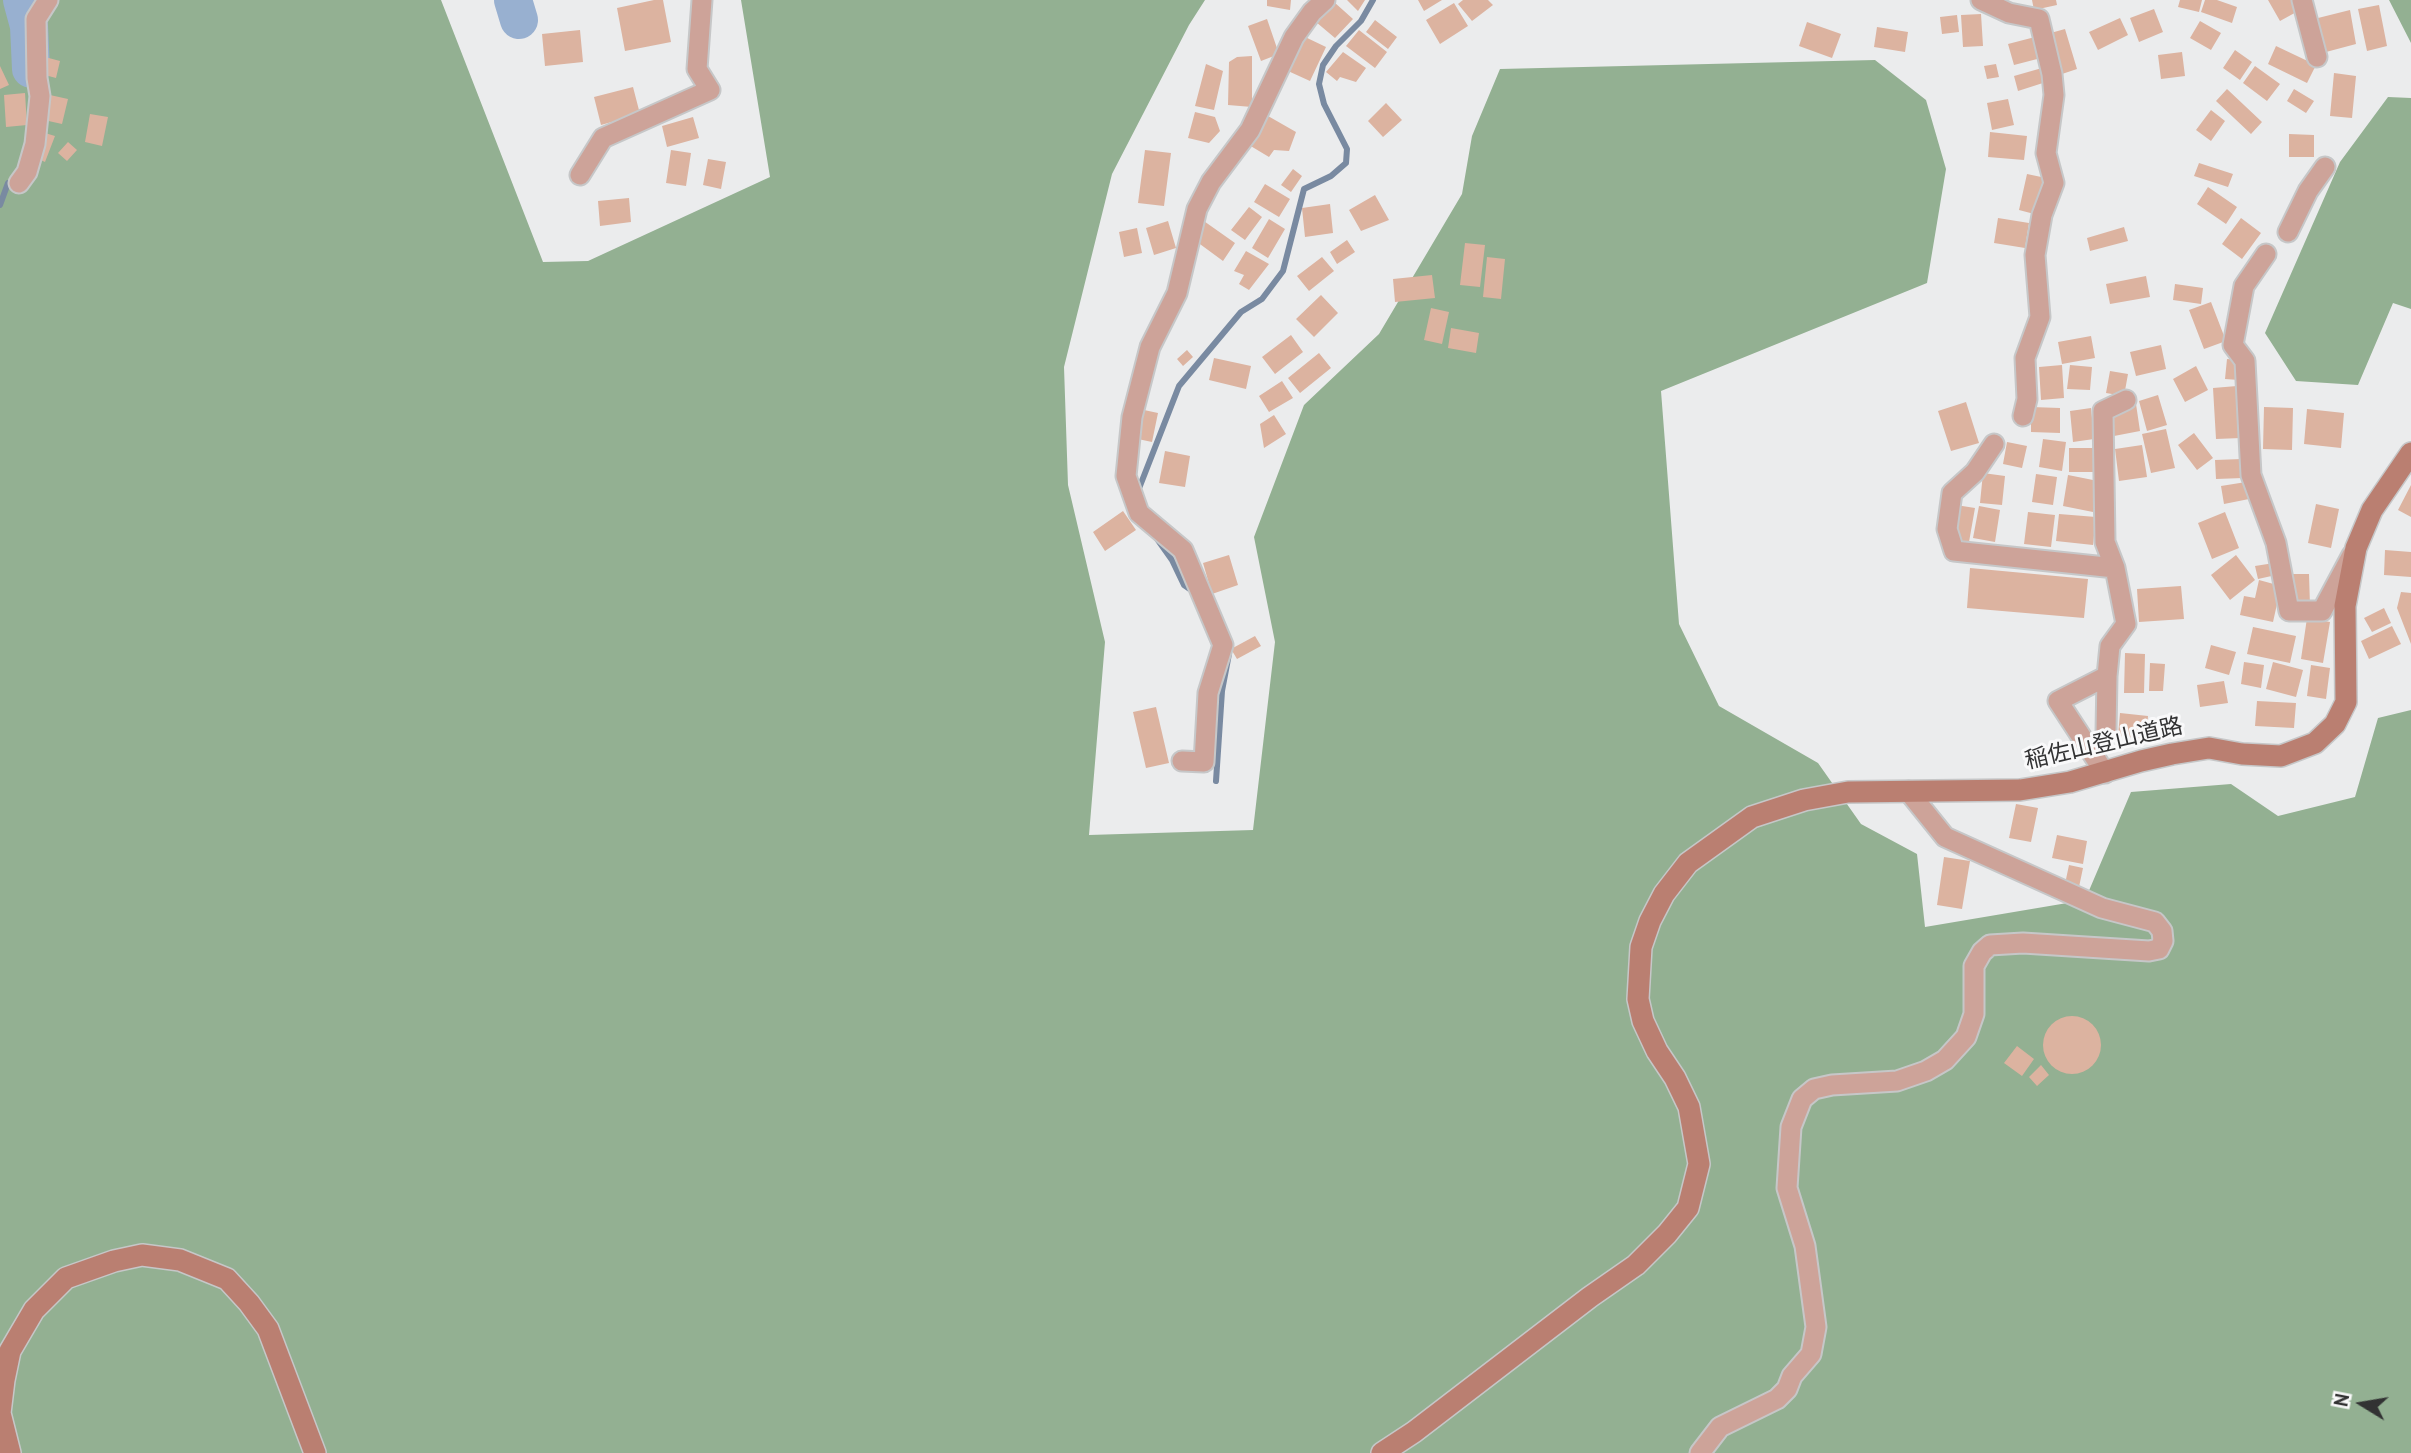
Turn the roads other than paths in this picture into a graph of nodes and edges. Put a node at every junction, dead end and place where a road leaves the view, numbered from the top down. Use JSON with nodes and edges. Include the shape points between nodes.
{"nodes":[{"id":1,"x":48,"y":0,"type":"edge"},
{"id":2,"x":702,"y":0,"type":"edge"},
{"id":3,"x":1325,"y":0,"type":"edge"},
{"id":4,"x":1981,"y":0,"type":"edge"},
{"id":5,"x":2302,"y":0,"type":"edge"},
{"id":6,"x":2317,"y":57,"type":"dead end"},
{"id":7,"x":2325,"y":167,"type":"dead end"},
{"id":8,"x":580,"y":176,"type":"dead end"},
{"id":9,"x":19,"y":183,"type":"dead end"},
{"id":10,"x":2288,"y":232,"type":"dead end"},
{"id":11,"x":2266,"y":254,"type":"dead end"},
{"id":12,"x":2126,"y":400,"type":"dead end"},
{"id":13,"x":2023,"y":416,"type":"dead end"},
{"id":14,"x":1994,"y":444,"type":"dead end"},
{"id":15,"x":2411,"y":453,"type":"edge"},
{"id":16,"x":2356,"y":548,"type":"junction"},
{"id":17,"x":2115,"y":568,"type":"junction"},
{"id":18,"x":2107,"y":676,"type":"junction"},
{"id":19,"x":2106,"y":732,"type":"dead end"},
{"id":20,"x":1182,"y":761,"type":"dead end"},
{"id":21,"x":2105,"y":773,"type":"junction"},
{"id":22,"x":1908,"y":791,"type":"junction"},
{"id":23,"x":10,"y":1453,"type":"edge"},
{"id":24,"x":315,"y":1453,"type":"edge"},
{"id":25,"x":1382,"y":1453,"type":"edge"},
{"id":26,"x":1700,"y":1453,"type":"edge"}],
"edges":[{"from":1,"to":9,"type":"street","via":[[36,19],[40,96],[35,144]]},
{"from":2,"to":8,"type":"street","via":[[697,69],[710,90],[603,138]]},
{"from":3,"to":20,"type":"street","via":[[1294,37],[1250,130],[1211,182],[1198,209],[1177,293],[1150,347],[1132,417],[1126,475],[1139,513],[1183,550],[1223,645],[1208,693],[1203,762]]},
{"from":4,"to":13,"type":"street","via":[[2009,13],[2039,19],[2052,74],[2054,95],[2046,153],[2054,183],[2035,255],[2040,317],[2025,358]]},
{"from":5,"to":6,"type":"street"},
{"from":7,"to":10,"type":"street"},
{"from":11,"to":16,"type":"street","via":[[2244,286],[2232,345],[2245,361],[2251,475],[2276,543],[2289,611],[2322,611]]},
{"from":12,"to":17,"type":"street","via":[[2104,411],[2105,542]]},
{"from":14,"to":17,"type":"street","via":[[1975,472],[1952,493],[1947,529],[1954,551]]},
{"from":15,"to":16,"type":"street","name":"稲佐山登山道路","via":[[2372,510]]},
{"from":16,"to":21,"type":"street","name":"稲佐山登山道路","via":[[2345,606],[2346,702],[2335,724],[2315,743],[2281,757],[2209,748]]},
{"from":17,"to":18,"type":"street","via":[[2126,624],[2110,646]]},
{"from":18,"to":19,"type":"street"},
{"from":18,"to":21,"type":"street","via":[[2058,701]]},
{"from":21,"to":22,"type":"street","name":"稲佐山登山道路","via":[[2020,790]]},
{"from":22,"to":25,"type":"street","name":"稲佐山登山道路","via":[[1848,792],[1752,817],[1688,863],[1650,921],[1641,947],[1638,999],[1657,1051],[1689,1107],[1699,1164],[1688,1208],[1636,1265]]},
{"from":22,"to":26,"type":"street","via":[[1945,837],[2102,908],[2155,922],[2163,942],[2150,951],[1990,945],[1974,966],[1974,1014],[1966,1037],[1945,1060],[1897,1081],[1832,1085],[1814,1089],[1802,1099],[1791,1126],[1787,1188],[1805,1246],[1816,1327],[1811,1354],[1777,1399],[1720,1427]]},
{"from":23,"to":24,"type":"street","via":[[0,1413],[4,1380],[10,1351],[34,1310],[66,1278],[142,1255],[180,1260],[227,1279],[249,1303],[268,1329]]}]}
